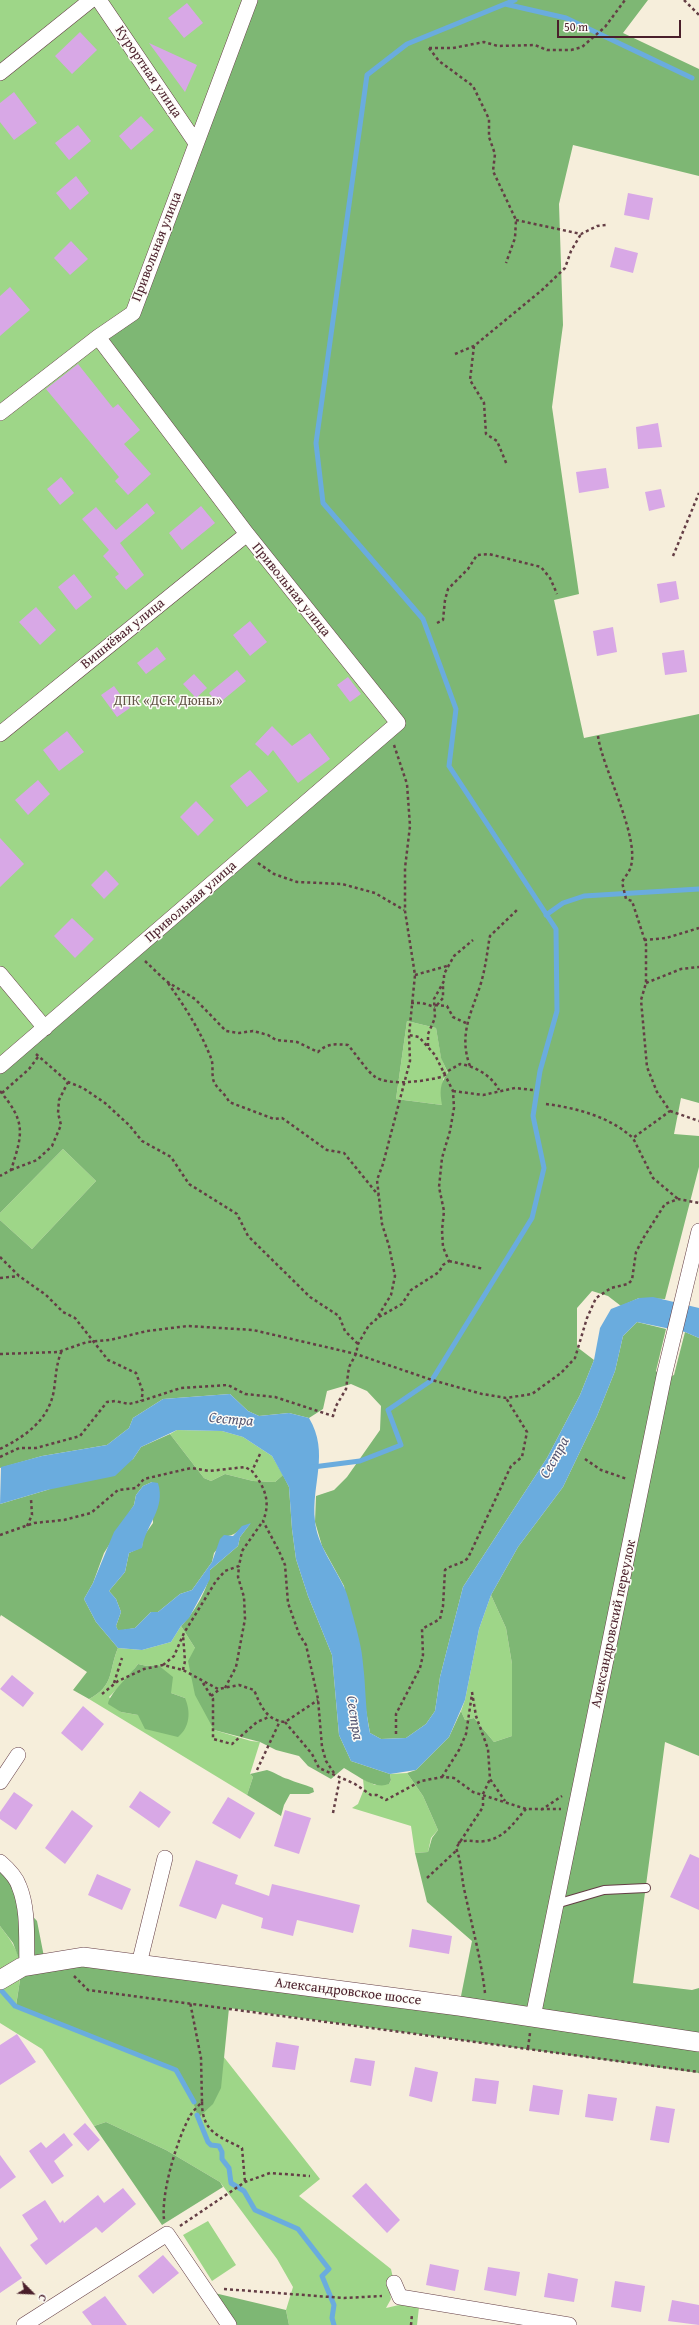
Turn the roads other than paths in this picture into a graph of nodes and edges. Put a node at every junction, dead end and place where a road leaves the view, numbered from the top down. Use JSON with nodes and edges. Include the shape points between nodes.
{"nodes":[{"id":1,"x":91,"y":0,"type":"edge"},
{"id":2,"x":99,"y":0,"type":"edge"},
{"id":3,"x":250,"y":0,"type":"edge"},
{"id":4,"x":0,"y":73,"type":"edge"},
{"id":5,"x":196,"y":143,"type":"junction"},
{"id":6,"x":98,"y":337,"type":"junction"},
{"id":7,"x":0,"y":413,"type":"edge"},
{"id":8,"x":247,"y":534,"type":"junction"},
{"id":9,"x":0,"y":734,"type":"edge"},
{"id":10,"x":0,"y":974,"type":"edge"},
{"id":11,"x":45,"y":1028,"type":"junction"},
{"id":12,"x":0,"y":1066,"type":"edge"},
{"id":13,"x":699,"y":1231,"type":"edge"},
{"id":14,"x":18,"y":1755,"type":"dead end"},
{"id":15,"x":0,"y":1782,"type":"edge"},
{"id":16,"x":166,"y":1858,"type":"dead end"},
{"id":17,"x":0,"y":1862,"type":"edge"},
{"id":18,"x":646,"y":1888,"type":"dead end"},
{"id":19,"x":556,"y":1904,"type":"junction"},
{"id":20,"x":139,"y":1964,"type":"junction"},
{"id":21,"x":12,"y":1973,"type":"edge"},
{"id":22,"x":533,"y":2017,"type":"junction"},
{"id":23,"x":699,"y":2042,"type":"edge"},
{"id":24,"x":394,"y":2283,"type":"dead end"},
{"id":25,"x":24,"y":2325,"type":"edge"},
{"id":26,"x":229,"y":2325,"type":"edge"},
{"id":27,"x":569,"y":2325,"type":"edge"}],
"edges":[{"from":1,"to":4,"type":"street"},
{"from":2,"to":5,"type":"street","name":"Курортная улица"},
{"from":3,"to":5,"type":"street","name":"Привольная улица"},
{"from":5,"to":6,"type":"street","name":"Привольная улица","via":[[133,312]]},
{"from":6,"to":7,"type":"street"},
{"from":6,"to":8,"type":"street","name":"Привольная улица"},
{"from":8,"to":9,"type":"street","name":"Вишнёвая улица"},
{"from":8,"to":11,"type":"street","name":"Привольная улица","via":[[398,723]]},
{"from":10,"to":11,"type":"street"},
{"from":11,"to":12,"type":"street","name":"Привольная улица"},
{"from":13,"to":19,"type":"street","name":"Александровский переулок","via":[[666,1371]]},
{"from":14,"to":15,"type":"street"},
{"from":16,"to":20,"type":"street"},
{"from":17,"to":21,"type":"street","via":[[19,1885],[24,1907]]},
{"from":18,"to":19,"type":"lane","via":[[604,1890]]},
{"from":19,"to":22,"type":"street","name":"Александровский переулок"},
{"from":20,"to":21,"type":"street","name":"Александровское шоссе","via":[[83,1957],[59,1959]]},
{"from":20,"to":22,"type":"street","name":"Александровское шоссе"},
{"from":22,"to":23,"type":"street","name":"Александровское шоссе"},
{"from":24,"to":27,"type":"street","via":[[400,2297]]},
{"from":25,"to":26,"type":"street","via":[[167,2234]]}]}
